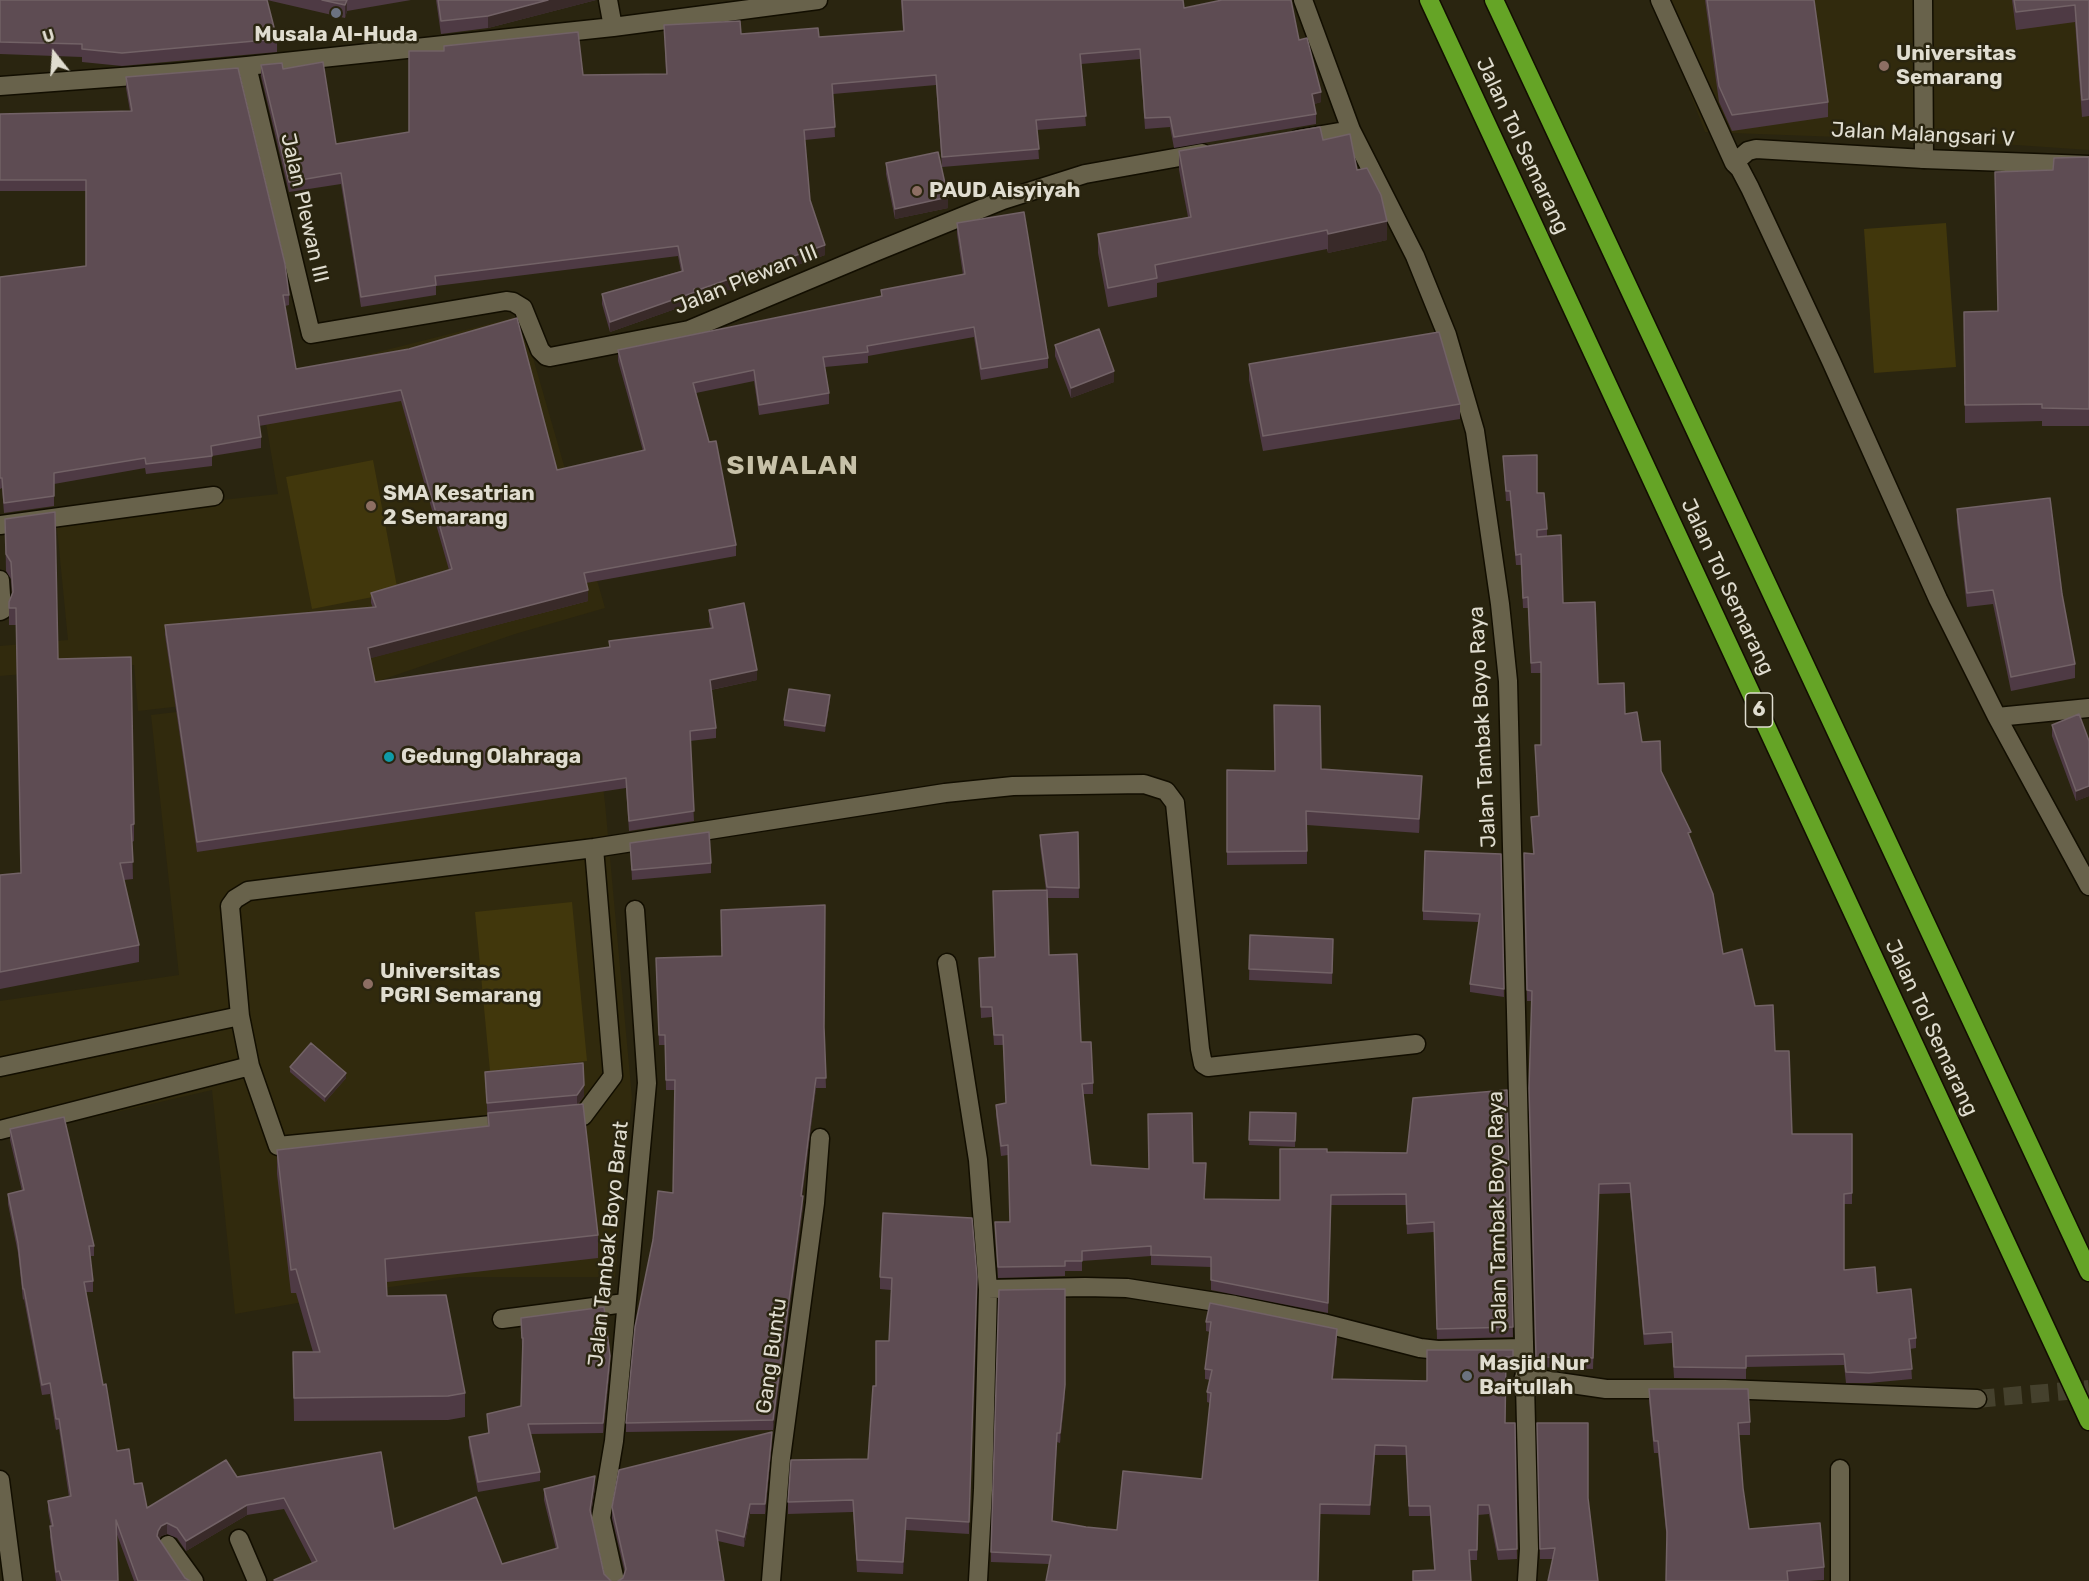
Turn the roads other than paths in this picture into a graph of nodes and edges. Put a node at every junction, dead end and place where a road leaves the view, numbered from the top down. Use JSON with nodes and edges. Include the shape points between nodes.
{"nodes":[{"id":1,"x":608,"y":0,"type":"edge"},
{"id":2,"x":818,"y":0,"type":"edge"},
{"id":3,"x":1302,"y":0,"type":"edge"},
{"id":4,"x":1429,"y":0,"type":"edge"},
{"id":5,"x":1494,"y":0,"type":"edge"},
{"id":6,"x":1660,"y":0,"type":"edge"},
{"id":7,"x":1923,"y":0,"type":"edge"},
{"id":8,"x":613,"y":27,"type":"junction"},
{"id":9,"x":247,"y":66,"type":"junction"},
{"id":10,"x":0,"y":86,"type":"edge"},
{"id":11,"x":1351,"y":130,"type":"junction"},
{"id":12,"x":1283,"y":141,"type":"edge"},
{"id":13,"x":1216,"y":151,"type":"edge"},
{"id":14,"x":1924,"y":159,"type":"junction"},
{"id":15,"x":1734,"y":162,"type":"junction"},
{"id":16,"x":2089,"y":165,"type":"edge"},
{"id":17,"x":214,"y":496,"type":"dead end"},
{"id":18,"x":0,"y":525,"type":"edge"},
{"id":19,"x":0,"y":580,"type":"edge"},
{"id":20,"x":0,"y":611,"type":"edge"},
{"id":21,"x":2089,"y":708,"type":"edge"},
{"id":22,"x":1997,"y":717,"type":"junction"},
{"id":23,"x":594,"y":848,"type":"junction"},
{"id":24,"x":2089,"y":886,"type":"edge"},
{"id":25,"x":635,"y":910,"type":"dead end"},
{"id":26,"x":947,"y":963,"type":"dead end"},
{"id":27,"x":240,"y":1016,"type":"junction"},
{"id":28,"x":1416,"y":1044,"type":"dead end"},
{"id":29,"x":250,"y":1066,"type":"junction"},
{"id":30,"x":0,"y":1067,"type":"edge"},
{"id":31,"x":548,"y":1120,"type":"edge"},
{"id":32,"x":524,"y":1122,"type":"edge"},
{"id":33,"x":0,"y":1130,"type":"edge"},
{"id":34,"x":820,"y":1137,"type":"dead end"},
{"id":35,"x":2089,"y":1272,"type":"edge"},
{"id":36,"x":988,"y":1289,"type":"junction"},
{"id":37,"x":625,"y":1303,"type":"junction"},
{"id":38,"x":502,"y":1319,"type":"dead end"},
{"id":39,"x":1523,"y":1348,"type":"junction"},
{"id":40,"x":1524,"y":1377,"type":"junction"},
{"id":41,"x":1977,"y":1400,"type":"tunnel mouth"},
{"id":42,"x":2089,"y":1421,"type":"edge"},
{"id":43,"x":1840,"y":1469,"type":"dead end"},
{"id":44,"x":0,"y":1480,"type":"edge"},
{"id":45,"x":239,"y":1539,"type":"dead end"},
{"id":46,"x":168,"y":1545,"type":"dead end"},
{"id":47,"x":14,"y":1581,"type":"edge"},
{"id":48,"x":194,"y":1581,"type":"edge"},
{"id":49,"x":257,"y":1581,"type":"edge"},
{"id":50,"x":615,"y":1581,"type":"edge"},
{"id":51,"x":771,"y":1581,"type":"edge"},
{"id":52,"x":978,"y":1581,"type":"edge"},
{"id":53,"x":1527,"y":1581,"type":"edge"},
{"id":54,"x":1840,"y":1581,"type":"edge"}],
"edges":[{"from":1,"to":8,"type":"street"},
{"from":2,"to":8,"type":"street"},
{"from":3,"to":11,"type":"street"},
{"from":4,"to":42,"type":"highway","name":"Jalan Tol Semarang","number":"6"},
{"from":5,"to":35,"type":"highway","name":"Jalan Tol Semarang"},
{"from":6,"to":15,"type":"street"},
{"from":7,"to":14,"type":"street"},
{"from":8,"to":9,"type":"street"},
{"from":9,"to":10,"type":"street"},
{"from":9,"to":13,"type":"street","name":"Jalan Plewan III","via":[[311,334],[506,301],[523,308],[540,350],[550,357],[689,330],[993,204],[1085,174]]},
{"from":11,"to":12,"type":"street"},
{"from":11,"to":39,"type":"street","name":"Jalan Tambak Boyo Raya","via":[[1414,256],[1447,335],[1475,431],[1500,604],[1508,681]]},
{"from":14,"to":15,"type":"street","name":"Jalan Malangsari V","via":[[1756,149],[1748,150]]},
{"from":14,"to":16,"type":"street","name":"Jalan Malangsari V"},
{"from":15,"to":22,"type":"street","via":[[1750,188],[1938,599]]},
{"from":17,"to":18,"type":"street"},
{"from":19,"to":20,"type":"street"},
{"from":21,"to":22,"type":"street"},
{"from":22,"to":24,"type":"street"},
{"from":23,"to":27,"type":"street","via":[[248,891],[230,906]]},
{"from":23,"to":28,"type":"street","via":[[979,789],[1144,784],[1166,791],[1175,803],[1203,1064],[1208,1067]]},
{"from":23,"to":31,"type":"street","via":[[613,1076],[583,1116]]},
{"from":25,"to":37,"type":"street","name":"Jalan Tambak Boyo Barat","via":[[647,1083]]},
{"from":26,"to":36,"type":"street","via":[[978,1160]]},
{"from":27,"to":29,"type":"street"},
{"from":27,"to":30,"type":"street"},
{"from":29,"to":32,"type":"street","via":[[278,1146]]},
{"from":29,"to":33,"type":"street"},
{"from":34,"to":51,"type":"street","name":"Gang Buntu","via":[[781,1458]]},
{"from":36,"to":39,"type":"street","name":"Jalan Tambak Boyo Raya","via":[[1127,1288],[1323,1323],[1420,1348]]},
{"from":36,"to":52,"type":"street"},
{"from":37,"to":38,"type":"street"},
{"from":37,"to":50,"type":"street","name":"Jalan Tambak Boyo Barat","via":[[614,1441],[602,1518]]},
{"from":39,"to":40,"type":"street","name":"Jalan Tambak Boyo Raya"},
{"from":40,"to":41,"type":"street","via":[[1606,1389],[1725,1389]]},
{"from":40,"to":53,"type":"street","name":"Jalan Tambak Boyo Raya","via":[[1530,1549]]},
{"from":43,"to":54,"type":"street"},
{"from":44,"to":47,"type":"street"},
{"from":45,"to":49,"type":"street"},
{"from":46,"to":48,"type":"street"}]}
